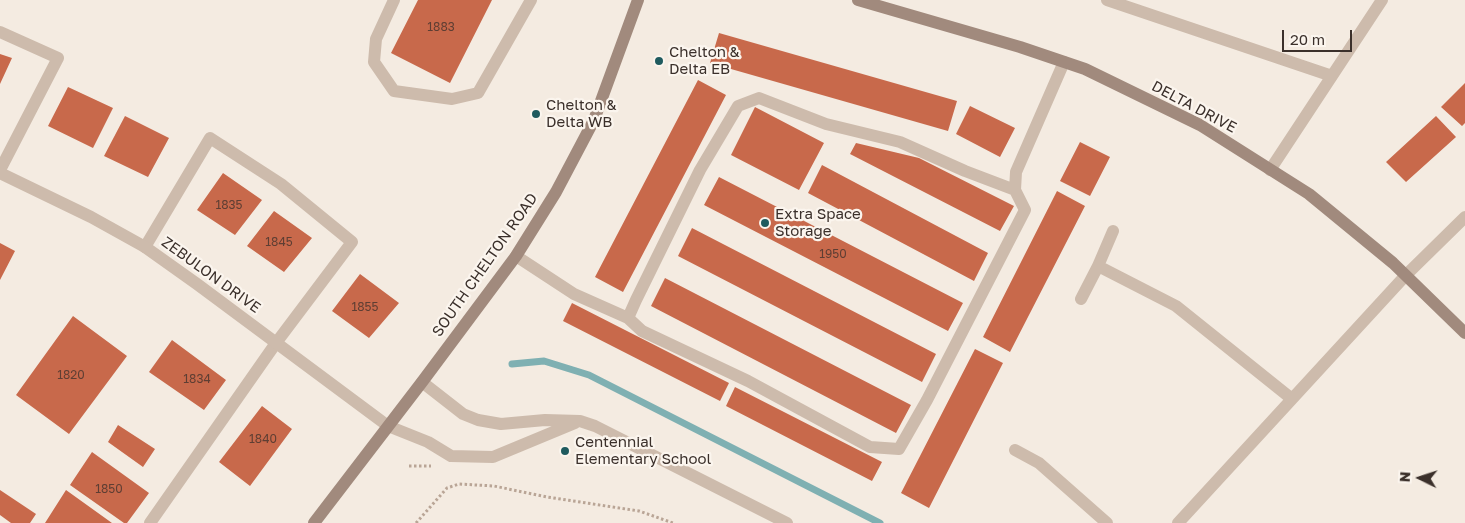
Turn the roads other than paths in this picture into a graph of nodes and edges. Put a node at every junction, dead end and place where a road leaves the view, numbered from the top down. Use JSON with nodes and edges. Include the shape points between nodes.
{"nodes":[{"id":1,"x":394,"y":0,"type":"edge"},
{"id":2,"x":531,"y":0,"type":"edge"},
{"id":3,"x":638,"y":0,"type":"edge"},
{"id":4,"x":858,"y":0,"type":"edge"},
{"id":5,"x":1107,"y":0,"type":"edge"},
{"id":6,"x":1382,"y":0,"type":"edge"},
{"id":7,"x":0,"y":32,"type":"edge"},
{"id":8,"x":1064,"y":62,"type":"junction"},
{"id":9,"x":1332,"y":76,"type":"junction"},
{"id":10,"x":1270,"y":170,"type":"junction"},
{"id":11,"x":0,"y":172,"type":"edge"},
{"id":12,"x":1015,"y":190,"type":"junction"},
{"id":13,"x":1465,"y":216,"type":"edge"},
{"id":14,"x":1113,"y":231,"type":"dead end"},
{"id":15,"x":145,"y":247,"type":"junction"},
{"id":16,"x":516,"y":256,"type":"junction"},
{"id":17,"x":1098,"y":266,"type":"junction"},
{"id":18,"x":1406,"y":275,"type":"junction"},
{"id":19,"x":1081,"y":300,"type":"dead end"},
{"id":20,"x":628,"y":318,"type":"junction"},
{"id":21,"x":1465,"y":333,"type":"edge"},
{"id":22,"x":276,"y":343,"type":"junction"},
{"id":23,"x":422,"y":382,"type":"junction"},
{"id":24,"x":1292,"y":399,"type":"junction"},
{"id":25,"x":580,"y":421,"type":"junction"},
{"id":26,"x":388,"y":426,"type":"junction"},
{"id":27,"x":1015,"y":450,"type":"dead end"},
{"id":28,"x":150,"y":523,"type":"edge"},
{"id":29,"x":314,"y":523,"type":"edge"},
{"id":30,"x":787,"y":523,"type":"edge"},
{"id":31,"x":1107,"y":523,"type":"edge"},
{"id":32,"x":1178,"y":523,"type":"edge"}],
"edges":[{"from":1,"to":2,"type":"street","via":[[376,39],[374,62],[394,90],[452,99],[478,93]]},
{"from":3,"to":16,"type":"main road","name":"SOUTH CHELTON ROAD","via":[[594,120],[556,192]]},
{"from":4,"to":8,"type":"main road","name":"DELTA DRIVE"},
{"from":5,"to":9,"type":"street"},
{"from":6,"to":9,"type":"street"},
{"from":7,"to":11,"type":"street","via":[[58,58]]},
{"from":8,"to":10,"type":"main road","name":"DELTA DRIVE","via":[[1200,125]]},
{"from":8,"to":12,"type":"street","via":[[1016,172]]},
{"from":9,"to":10,"type":"street"},
{"from":10,"to":18,"type":"main road","name":"DELTA DRIVE","via":[[1309,194]]},
{"from":11,"to":15,"type":"street","name":"ZEBULON DRIVE"},
{"from":12,"to":20,"type":"street","via":[[900,142],[826,124],[759,98],[738,106],[700,170]]},
{"from":12,"to":20,"type":"street","via":[[1025,210],[928,400],[899,449],[870,447],[748,381],[642,331]]},
{"from":13,"to":18,"type":"street"},
{"from":14,"to":17,"type":"street"},
{"from":15,"to":22,"type":"street","name":"ZEBULON DRIVE"},
{"from":15,"to":22,"type":"street","via":[[210,138],[281,184],[352,242]]},
{"from":16,"to":20,"type":"street","via":[[574,294]]},
{"from":16,"to":23,"type":"main road","name":"SOUTH CHELTON ROAD"},
{"from":17,"to":19,"type":"street"},
{"from":17,"to":24,"type":"street","via":[[1176,306]]},
{"from":18,"to":21,"type":"main road","name":"DELTA DRIVE"},
{"from":18,"to":24,"type":"street"},
{"from":22,"to":26,"type":"street","name":"ZEBULON DRIVE"},
{"from":22,"to":28,"type":"street"},
{"from":23,"to":25,"type":"street","via":[[463,414],[478,420],[501,424]]},
{"from":23,"to":26,"type":"main road","name":"SOUTH CHELTON ROAD"},
{"from":24,"to":32,"type":"street"},
{"from":25,"to":26,"type":"street","name":"ZEBULON DRIVE","via":[[493,457],[451,456],[428,442]]},
{"from":25,"to":30,"type":"street"},
{"from":26,"to":29,"type":"main road","name":"SOUTH CHELTON ROAD"},
{"from":27,"to":31,"type":"street","via":[[1039,463]]}]}
